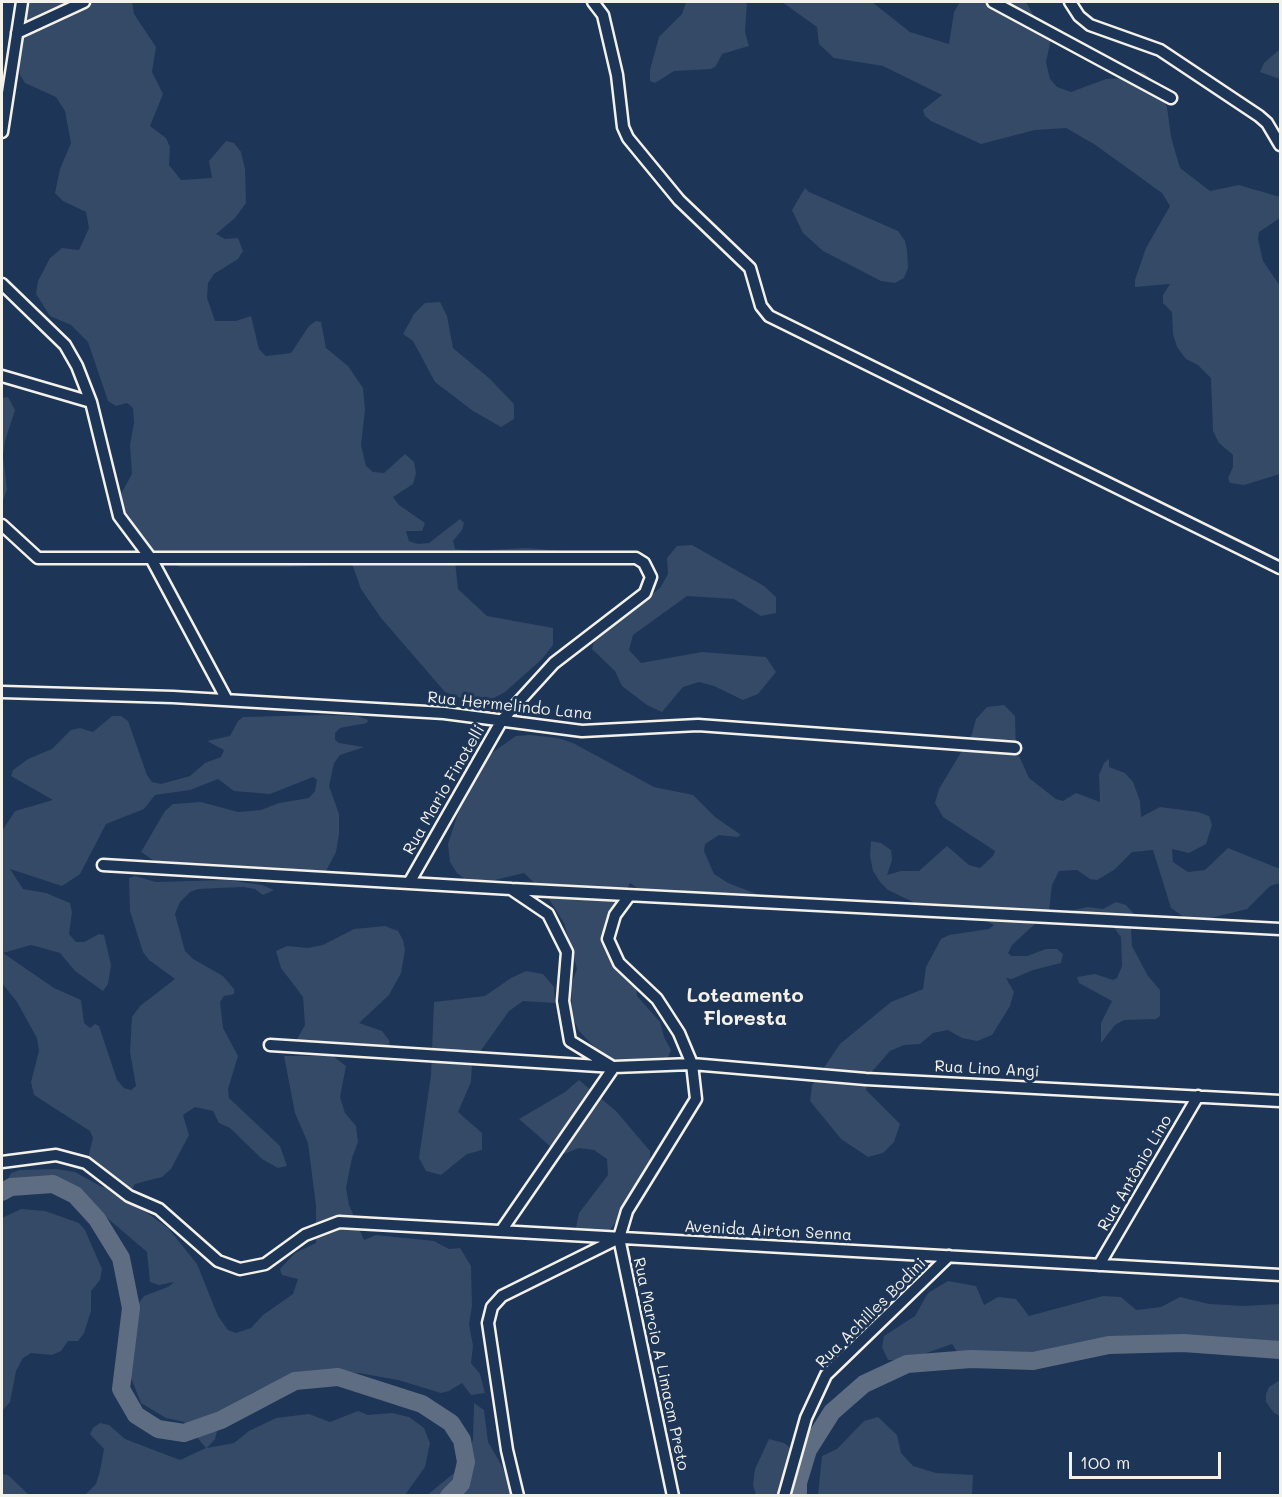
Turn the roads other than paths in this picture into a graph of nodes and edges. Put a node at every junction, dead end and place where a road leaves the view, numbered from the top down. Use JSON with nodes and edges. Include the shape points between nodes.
{"nodes":[{"id":1,"x":22,"y":2,"type":"edge"},
{"id":2,"x":84,"y":2,"type":"edge"},
{"id":3,"x":593,"y":2,"type":"edge"},
{"id":4,"x":994,"y":2,"type":"edge"},
{"id":5,"x":1070,"y":2,"type":"edge"},
{"id":6,"x":17,"y":33,"type":"junction"},
{"id":7,"x":1171,"y":98,"type":"dead end"},
{"id":8,"x":2,"y":132,"type":"edge"},
{"id":9,"x":1281,"y":145,"type":"edge"},
{"id":10,"x":2,"y":284,"type":"edge"},
{"id":11,"x":2,"y":376,"type":"edge"},
{"id":12,"x":91,"y":402,"type":"junction"},
{"id":13,"x":2,"y":525,"type":"edge"},
{"id":14,"x":152,"y":560,"type":"junction"},
{"id":15,"x":1281,"y":568,"type":"edge"},
{"id":16,"x":2,"y":692,"type":"edge"},
{"id":17,"x":227,"y":700,"type":"junction"},
{"id":18,"x":502,"y":720,"type":"junction"},
{"id":19,"x":1015,"y":748,"type":"dead end"},
{"id":20,"x":103,"y":865,"type":"dead end"},
{"id":21,"x":409,"y":883,"type":"junction"},
{"id":22,"x":511,"y":889,"type":"junction"},
{"id":23,"x":629,"y":896,"type":"junction"},
{"id":24,"x":1281,"y":929,"type":"edge"},
{"id":25,"x":270,"y":1045,"type":"dead end"},
{"id":26,"x":692,"y":1064,"type":"junction"},
{"id":27,"x":614,"y":1067,"type":"junction"},
{"id":28,"x":1198,"y":1096,"type":"junction"},
{"id":29,"x":1281,"y":1101,"type":"edge"},
{"id":30,"x":2,"y":1162,"type":"edge"},
{"id":31,"x":501,"y":1231,"type":"junction"},
{"id":32,"x":619,"y":1238,"type":"junction"},
{"id":33,"x":949,"y":1256,"type":"junction"},
{"id":34,"x":1099,"y":1265,"type":"junction"},
{"id":35,"x":1281,"y":1275,"type":"edge"},
{"id":36,"x":518,"y":1496,"type":"edge"},
{"id":37,"x":673,"y":1496,"type":"edge"},
{"id":38,"x":784,"y":1496,"type":"edge"}],
"edges":[{"from":1,"to":6,"type":"street"},
{"from":2,"to":6,"type":"street"},
{"from":3,"to":15,"type":"street","via":[[603,15],[628,138],[679,200],[750,268],[761,306],[769,316]]},
{"from":4,"to":7,"type":"street"},
{"from":5,"to":9,"type":"street","via":[[1090,26],[1160,50],[1259,116]]},
{"from":6,"to":8,"type":"street"},
{"from":10,"to":12,"type":"street","via":[[65,345]]},
{"from":11,"to":12,"type":"street"},
{"from":12,"to":14,"type":"street","via":[[119,516]]},
{"from":13,"to":14,"type":"street","via":[[38,558]]},
{"from":14,"to":17,"type":"street"},
{"from":14,"to":18,"type":"street","name":"Rua Mario Finotelli","via":[[636,558],[644,563],[651,577],[645,593],[554,663]]},
{"from":16,"to":17,"type":"street","name":"Rua Hermelindo Lana"},
{"from":17,"to":18,"type":"street","name":"Rua Hermelindo Lana"},
{"from":18,"to":19,"type":"street","name":"Rua Hermelindo Lana","via":[[582,731],[698,725]]},
{"from":18,"to":21,"type":"street","name":"Rua Mario Finotelli"},
{"from":20,"to":21,"type":"street"},
{"from":21,"to":22,"type":"street"},
{"from":22,"to":23,"type":"street"},
{"from":22,"to":27,"type":"street","via":[[548,914],[567,952],[563,1001],[570,1041]]},
{"from":23,"to":24,"type":"street"},
{"from":23,"to":26,"type":"street","via":[[615,915],[608,939],[619,963],[657,999]]},
{"from":25,"to":27,"type":"street","name":"Rua Lino Angi"},
{"from":26,"to":27,"type":"street","name":"Rua Lino Angi"},
{"from":26,"to":28,"type":"street","name":"Rua Lino Angi","via":[[866,1079]]},
{"from":26,"to":32,"type":"street","via":[[696,1099],[627,1211]]},
{"from":27,"to":31,"type":"street"},
{"from":28,"to":29,"type":"street","name":"Rua Lino Angi"},
{"from":28,"to":34,"type":"street","name":"Rua Antônio Lino"},
{"from":30,"to":31,"type":"street","name":"Avenida Airton Senna","via":[[56,1155],[86,1163],[129,1196],[159,1209],[218,1261],[240,1269],[265,1264],[305,1235],[339,1222]]},
{"from":31,"to":32,"type":"street","name":"Avenida Airton Senna"},
{"from":32,"to":33,"type":"street","name":"Avenida Airton Senna"},
{"from":32,"to":36,"type":"street","via":[[501,1296],[492,1307],[488,1323]]},
{"from":32,"to":37,"type":"street","name":"Rua Marcio A Limacm Preto"},
{"from":33,"to":34,"type":"street","name":"Avenida Airton Senna"},
{"from":33,"to":38,"type":"street","name":"Rua Achilles Bodini","via":[[826,1376],[806,1418]]},
{"from":34,"to":35,"type":"street","name":"Avenida Airton Senna"}]}
